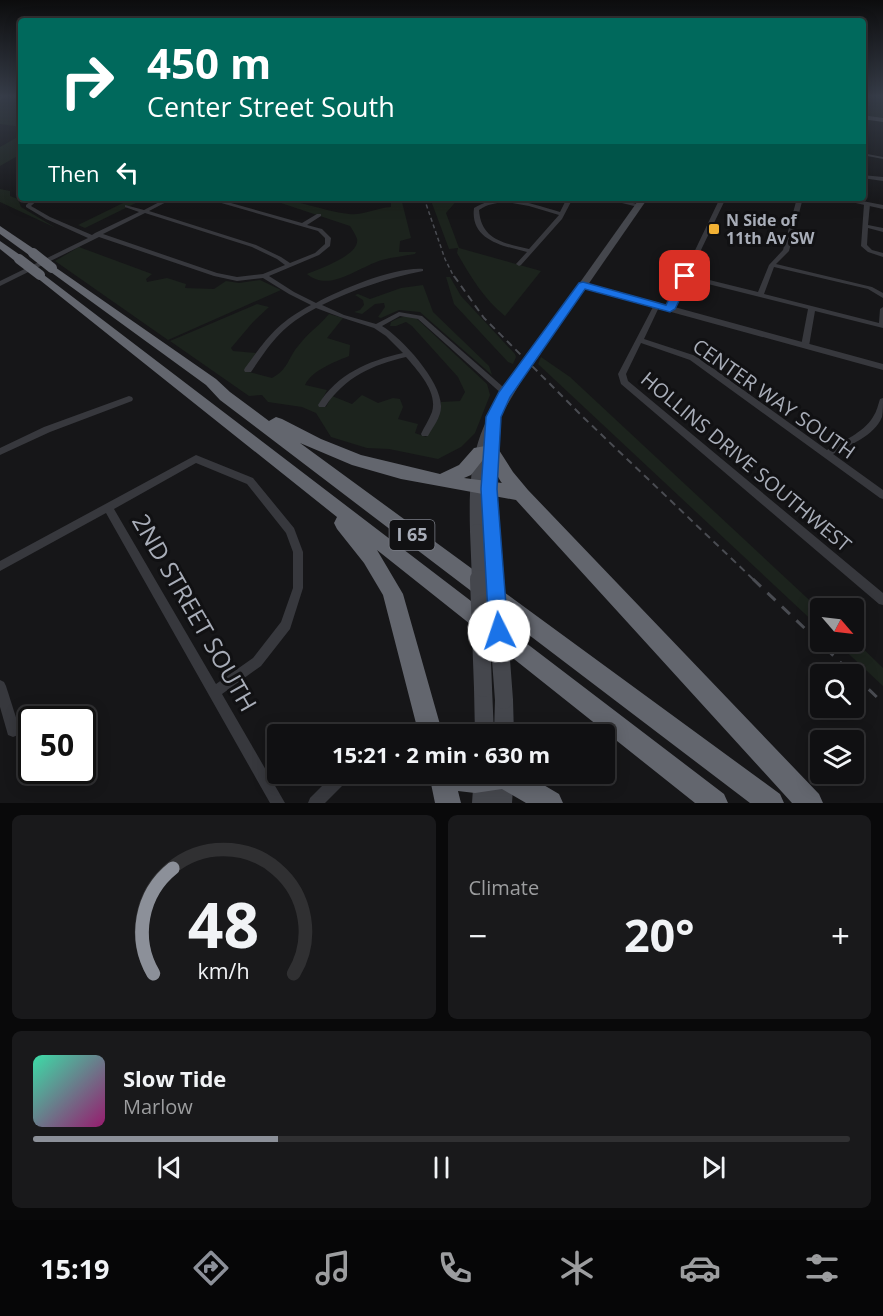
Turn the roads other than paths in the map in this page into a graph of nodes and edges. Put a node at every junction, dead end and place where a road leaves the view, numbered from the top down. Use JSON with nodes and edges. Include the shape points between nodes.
{"nodes":[{"id":1,"x":866,"y":155,"type":"edge"},
{"id":2,"x":883,"y":158,"type":"edge"},
{"id":3,"x":866,"y":177,"type":"edge"},
{"id":4,"x":883,"y":180,"type":"edge"},
{"id":5,"x":34,"y":201,"type":"edge"},
{"id":6,"x":165,"y":201,"type":"edge"},
{"id":7,"x":218,"y":201,"type":"edge"},
{"id":8,"x":568,"y":201,"type":"edge"},
{"id":9,"x":722,"y":201,"type":"edge"},
{"id":10,"x":799,"y":201,"type":"edge"},
{"id":11,"x":852,"y":201,"type":"edge"},
{"id":12,"x":641,"y":202,"type":"edge"},
{"id":13,"x":867,"y":204,"type":"junction"},
{"id":14,"x":127,"y":206,"type":"dead end"},
{"id":15,"x":883,"y":207,"type":"edge"},
{"id":16,"x":144,"y":212,"type":"junction"},
{"id":17,"x":318,"y":214,"type":"dead end"},
{"id":18,"x":562,"y":214,"type":"junction"},
{"id":19,"x":303,"y":225,"type":"junction"},
{"id":20,"x":866,"y":226,"type":"junction"},
{"id":21,"x":0,"y":229,"type":"edge"},
{"id":22,"x":883,"y":230,"type":"edge"},
{"id":23,"x":94,"y":236,"type":"junction"},
{"id":24,"x":0,"y":244,"type":"edge"},
{"id":25,"x":531,"y":251,"type":"junction"},
{"id":26,"x":883,"y":255,"type":"edge"},
{"id":27,"x":519,"y":264,"type":"dead end"},
{"id":28,"x":772,"y":265,"type":"junction"},
{"id":29,"x":290,"y":266,"type":"junction"},
{"id":30,"x":421,"y":270,"type":"dead end"},
{"id":31,"x":46,"y":272,"type":"junction"},
{"id":32,"x":264,"y":276,"type":"junction"},
{"id":33,"x":685,"y":276,"type":"junction"},
{"id":34,"x":0,"y":284,"type":"edge"},
{"id":35,"x":583,"y":285,"type":"junction"},
{"id":36,"x":882,"y":294,"type":"edge"},
{"id":37,"x":760,"y":295,"type":"junction"},
{"id":38,"x":319,"y":305,"type":"junction"},
{"id":39,"x":657,"y":306,"type":"junction"},
{"id":40,"x":812,"y":308,"type":"junction"},
{"id":41,"x":670,"y":309,"type":"junction"},
{"id":42,"x":883,"y":309,"type":"edge"},
{"id":43,"x":376,"y":326,"type":"junction"},
{"id":44,"x":883,"y":326,"type":"edge"},
{"id":45,"x":640,"y":340,"type":"junction"},
{"id":46,"x":805,"y":346,"type":"junction"},
{"id":47,"x":407,"y":354,"type":"junction"},
{"id":48,"x":883,"y":367,"type":"edge"},
{"id":49,"x":248,"y":370,"type":"dead end"},
{"id":50,"x":211,"y":382,"type":"junction"},
{"id":51,"x":506,"y":393,"type":"junction"},
{"id":52,"x":129,"y":399,"type":"dead end"},
{"id":53,"x":883,"y":400,"type":"edge"},
{"id":54,"x":322,"y":405,"type":"dead end"},
{"id":55,"x":425,"y":434,"type":"dead end"},
{"id":56,"x":0,"y":452,"type":"edge"},
{"id":57,"x":485,"y":452,"type":"junction"},
{"id":58,"x":826,"y":454,"type":"junction"},
{"id":59,"x":442,"y":482,"type":"junction"},
{"id":60,"x":310,"y":488,"type":"junction"},
{"id":61,"x":482,"y":488,"type":"junction"},
{"id":62,"x":522,"y":495,"type":"junction"},
{"id":63,"x":883,"y":495,"type":"edge"},
{"id":64,"x":108,"y":507,"type":"junction"},
{"id":65,"x":484,"y":534,"type":"junction"},
{"id":66,"x":0,"y":566,"type":"edge"},
{"id":67,"x":883,"y":600,"type":"edge"},
{"id":68,"x":0,"y":686,"type":"edge"},
{"id":69,"x":215,"y":692,"type":"junction"},
{"id":70,"x":428,"y":724,"type":"edge"},
{"id":71,"x":485,"y":724,"type":"edge"},
{"id":72,"x":504,"y":724,"type":"edge"},
{"id":73,"x":13,"y":730,"type":"dead end"},
{"id":74,"x":334,"y":784,"type":"edge"},
{"id":75,"x":443,"y":784,"type":"edge"},
{"id":76,"x":493,"y":784,"type":"edge"},
{"id":77,"x":500,"y":784,"type":"edge"},
{"id":78,"x":278,"y":803,"type":"edge"},
{"id":79,"x":315,"y":803,"type":"edge"},
{"id":80,"x":448,"y":803,"type":"edge"},
{"id":81,"x":502,"y":803,"type":"edge"},
{"id":82,"x":550,"y":803,"type":"edge"},
{"id":83,"x":715,"y":803,"type":"edge"},
{"id":84,"x":771,"y":803,"type":"edge"},
{"id":85,"x":810,"y":803,"type":"edge"}],
"edges":[{"from":1,"to":2,"type":"street"},
{"from":3,"to":4,"type":"street"},
{"from":5,"to":23,"type":"street","via":[[28,206]]},
{"from":6,"to":16,"type":"street"},
{"from":7,"to":19,"type":"street"},
{"from":8,"to":18,"type":"street"},
{"from":9,"to":33,"type":"street"},
{"from":10,"to":28,"type":"street","via":[[786,251]]},
{"from":11,"to":13,"type":"street"},
{"from":12,"to":35,"type":"main road"},
{"from":13,"to":15,"type":"street"},
{"from":13,"to":20,"type":"street"},
{"from":14,"to":16,"type":"street"},
{"from":16,"to":23,"type":"street"},
{"from":16,"to":29,"type":"street","via":[[254,246]]},
{"from":17,"to":19,"type":"street"},
{"from":18,"to":25,"type":"street"},
{"from":18,"to":25,"type":"street","via":[[504,201],[476,209],[486,236]]},
{"from":19,"to":29,"type":"street","via":[[324,232],[329,242],[317,254]]},
{"from":20,"to":22,"type":"street"},
{"from":20,"to":26,"type":"street","via":[[864,246]]},
{"from":21,"to":31,"type":"highway","number":"I 65","bridge":true,"via":[[33,253]]},
{"from":23,"to":32,"type":"street","via":[[222,277]]},
{"from":23,"to":34,"type":"street"},
{"from":24,"to":31,"type":"highway","number":"I 65","bridge":true},
{"from":25,"to":27,"type":"street"},
{"from":28,"to":36,"type":"street"},
{"from":28,"to":37,"type":"street"},
{"from":29,"to":32,"type":"street"},
{"from":30,"to":38,"type":"street","via":[[381,278]]},
{"from":31,"to":50,"type":"highway","number":"I 65"},
{"from":31,"to":60,"type":"highway","number":"I 65"},
{"from":32,"to":38,"type":"street"},
{"from":33,"to":37,"type":"street"},
{"from":33,"to":41,"type":"street"},
{"from":35,"to":39,"type":"street"},
{"from":35,"to":51,"type":"main road","bridge":true},
{"from":37,"to":40,"type":"street"},
{"from":38,"to":43,"type":"street"},
{"from":38,"to":49,"type":"street","via":[[281,327]]},
{"from":39,"to":41,"type":"street"},
{"from":39,"to":45,"type":"street","name":"HOLLINS DRIVE SOUTHWEST"},
{"from":40,"to":44,"type":"street"},
{"from":40,"to":46,"type":"street"},
{"from":41,"to":46,"type":"street"},
{"from":42,"to":44,"type":"street"},
{"from":43,"to":47,"type":"street","via":[[391,335]]},
{"from":43,"to":51,"type":"street","via":[[393,316],[420,316]]},
{"from":45,"to":58,"type":"street","name":"CENTER WAY SOUTH","via":[[693,358]]},
{"from":45,"to":67,"type":"street","name":"HOLLINS DRIVE SOUTHWEST","via":[[622,374],[624,381]]},
{"from":46,"to":48,"type":"street"},
{"from":47,"to":54,"type":"street","via":[[347,377]]},
{"from":47,"to":55,"type":"street","via":[[435,394],[437,408]]},
{"from":50,"to":59,"type":"highway","via":[[316,444],[365,462]]},
{"from":50,"to":84,"type":"highway","number":"I 65"},
{"from":51,"to":57,"type":"main road","via":[[481,442]]},
{"from":52,"to":56,"type":"street","via":[[21,439]]},
{"from":53,"to":58,"type":"street","via":[[880,416],[872,426]]},
{"from":57,"to":59,"type":"highway","via":[[465,470]]},
{"from":57,"to":61,"type":"main road"},
{"from":57,"to":62,"type":"highway"},
{"from":58,"to":63,"type":"street","name":"CENTER WAY SOUTH"},
{"from":59,"to":61,"type":"highway"},
{"from":60,"to":70,"type":"highway","via":[[364,546],[383,574],[393,594]]},
{"from":60,"to":83,"type":"highway","number":"I 65"},
{"from":61,"to":62,"type":"highway"},
{"from":61,"to":65,"type":"main road"},
{"from":62,"to":85,"type":"highway"},
{"from":64,"to":66,"type":"street"},
{"from":64,"to":69,"type":"street","name":"2ND STREET SOUTH"},
{"from":64,"to":69,"type":"street","via":[[196,459],[250,481],[290,531],[298,552],[298,588],[286,625],[257,662]]},
{"from":65,"to":71,"type":"main road","bridge":true},
{"from":65,"to":72,"type":"main road","bridge":true},
{"from":68,"to":73,"type":"street"},
{"from":69,"to":78,"type":"street","name":"2ND STREET SOUTH"},
{"from":74,"to":79,"type":"street"},
{"from":75,"to":80,"type":"highway"},
{"from":76,"to":81,"type":"main road"},
{"from":77,"to":82,"type":"highway"}]}
